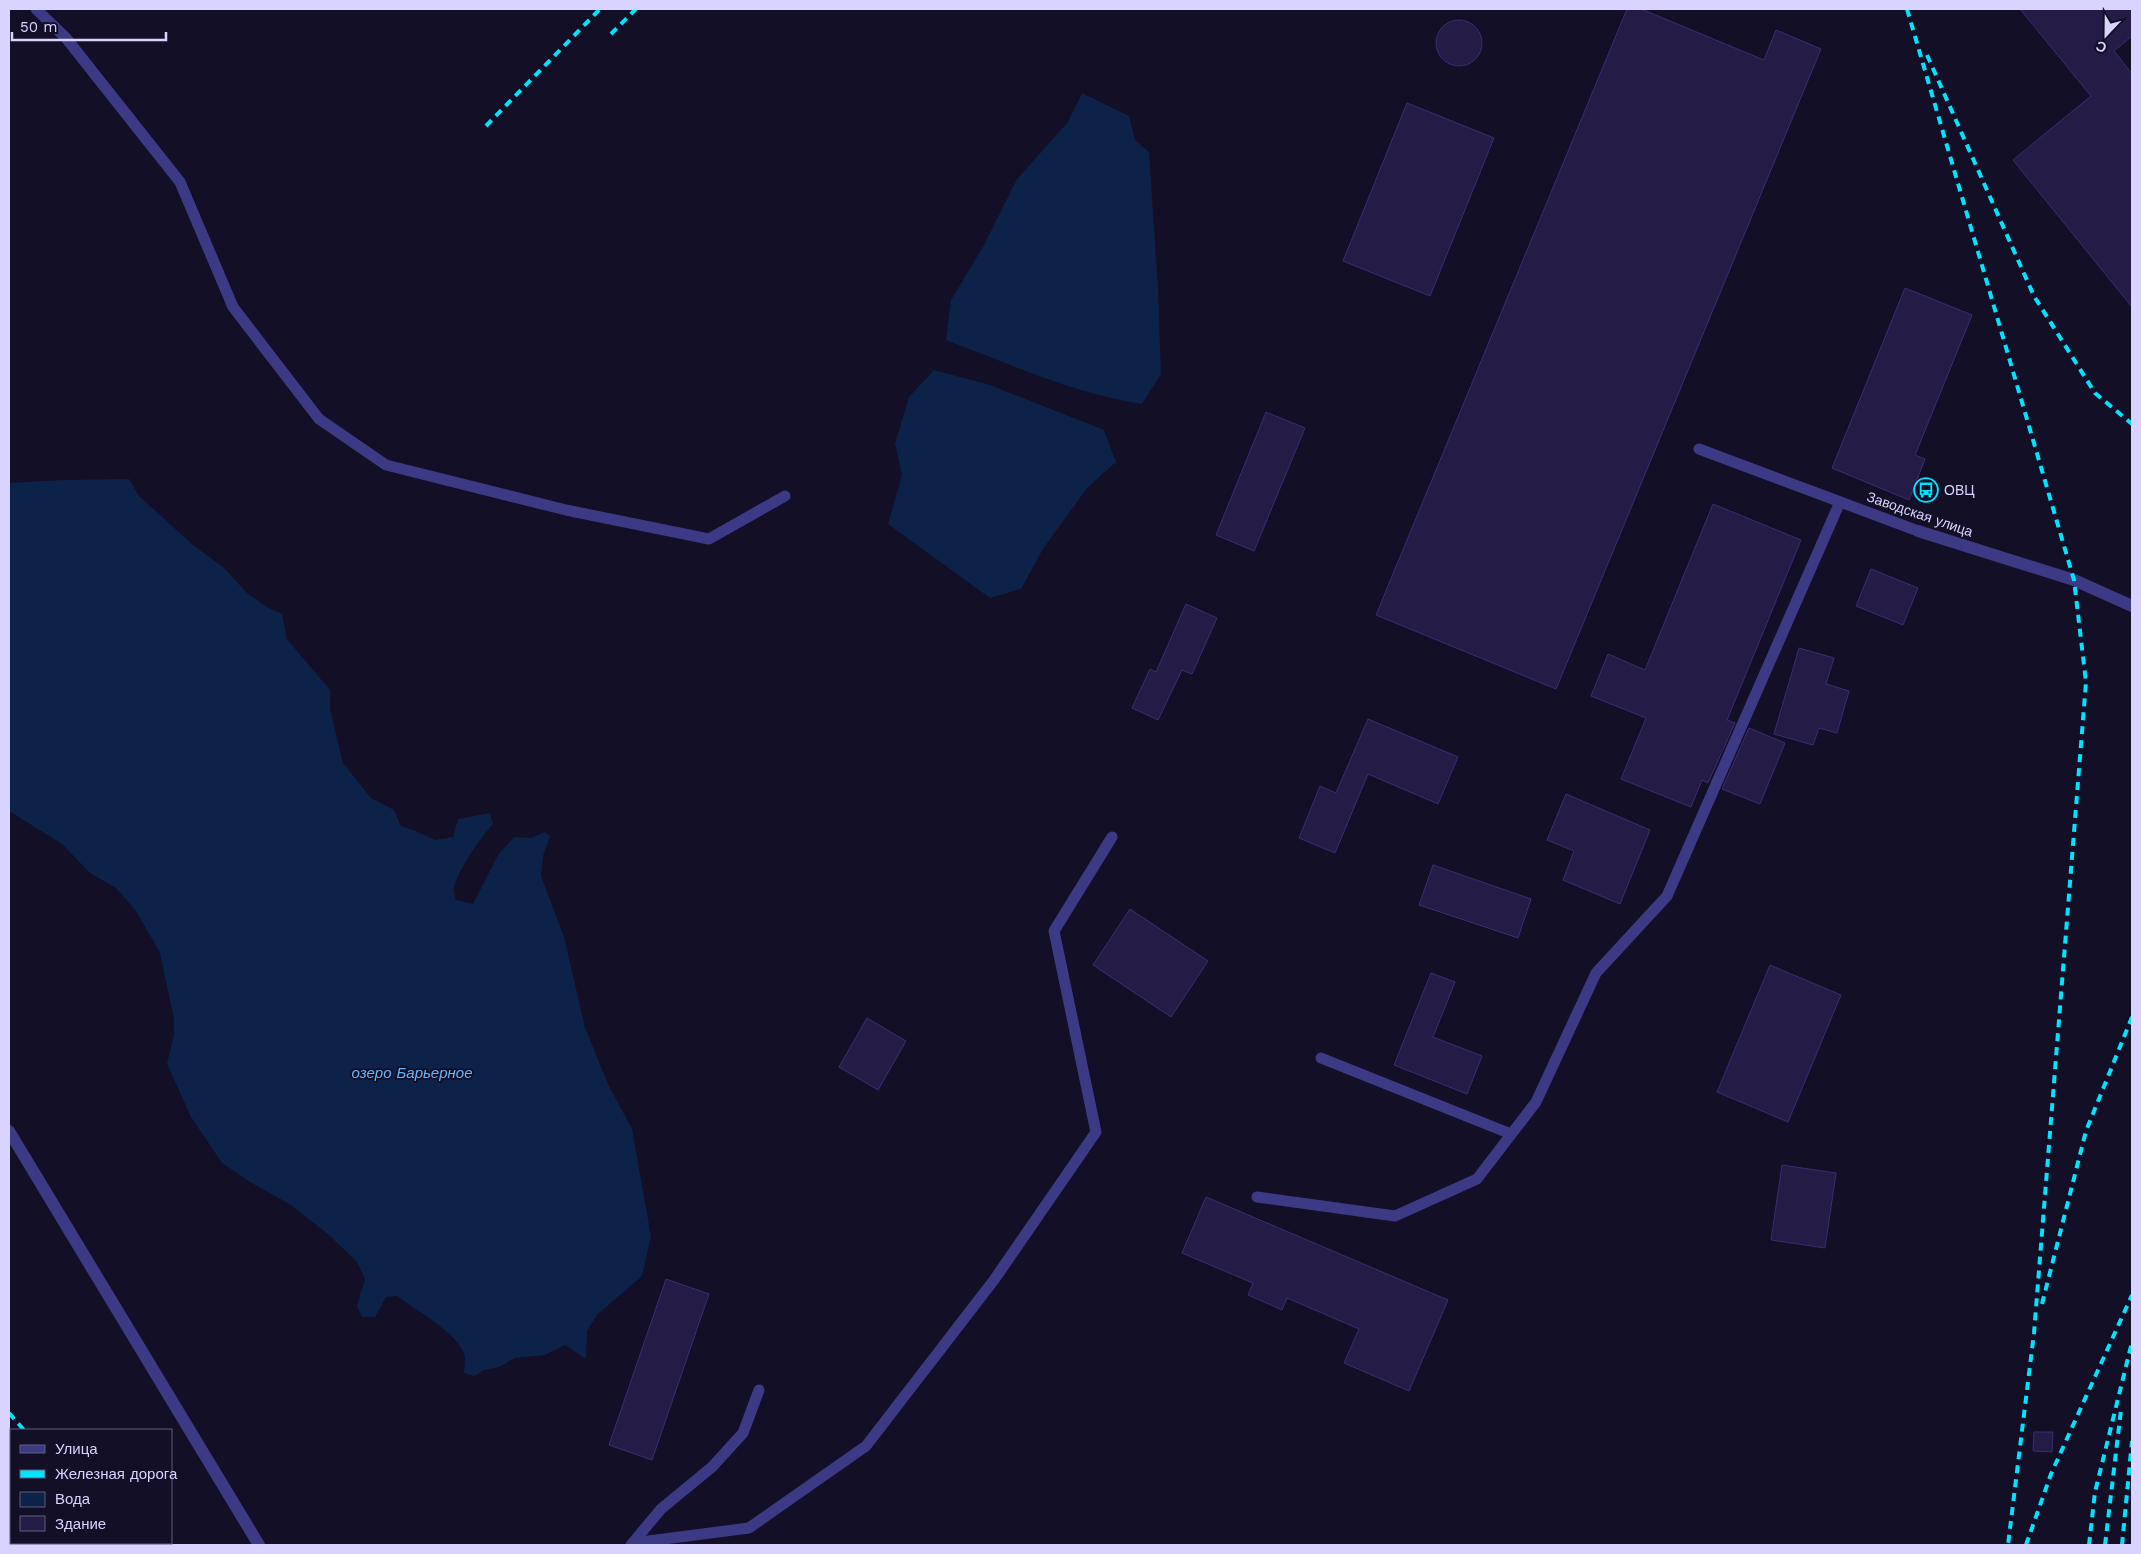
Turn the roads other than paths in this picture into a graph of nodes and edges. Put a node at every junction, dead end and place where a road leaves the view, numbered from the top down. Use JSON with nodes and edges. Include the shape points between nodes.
{"nodes":[{"id":1,"x":36,"y":9,"type":"edge"},
{"id":2,"x":1699,"y":448,"type":"dead end"},
{"id":3,"x":785,"y":496,"type":"dead end"},
{"id":4,"x":1840,"y":502,"type":"junction"},
{"id":5,"x":1918,"y":531,"type":"joint"},
{"id":6,"x":2132,"y":606,"type":"edge"},
{"id":7,"x":1112,"y":837,"type":"dead end"},
{"id":8,"x":1321,"y":1058,"type":"dead end"},
{"id":9,"x":9,"y":1131,"type":"edge"},
{"id":10,"x":1512,"y":1134,"type":"junction"},
{"id":11,"x":1257,"y":1197,"type":"dead end"},
{"id":12,"x":758,"y":1390,"type":"dead end"},
{"id":13,"x":632,"y":1544,"type":"edge"},
{"id":14,"x":259,"y":1545,"type":"edge"}],
"edges":[{"from":1,"to":3,"type":"lane","via":[[66,38],[180,182],[233,307],[307,404],[319,419],[386,465],[566,510],[709,539]]},
{"from":2,"to":4,"type":"lane","name":"Заводская улица"},
{"from":4,"to":5,"type":"lane","name":"Заводская улица"},
{"from":4,"to":10,"type":"lane","via":[[1667,896],[1596,973],[1536,1102]]},
{"from":5,"to":6,"type":"street","name":"Заводская улица","via":[[2074,580]]},
{"from":7,"to":13,"type":"lane","via":[[1054,930],[1096,1132],[994,1280],[866,1446],[749,1528]]},
{"from":8,"to":10,"type":"lane"},
{"from":9,"to":14,"type":"street"},
{"from":10,"to":11,"type":"lane","via":[[1477,1179],[1395,1216]]},
{"from":12,"to":13,"type":"lane","via":[[743,1433],[712,1467],[661,1509]]}]}
